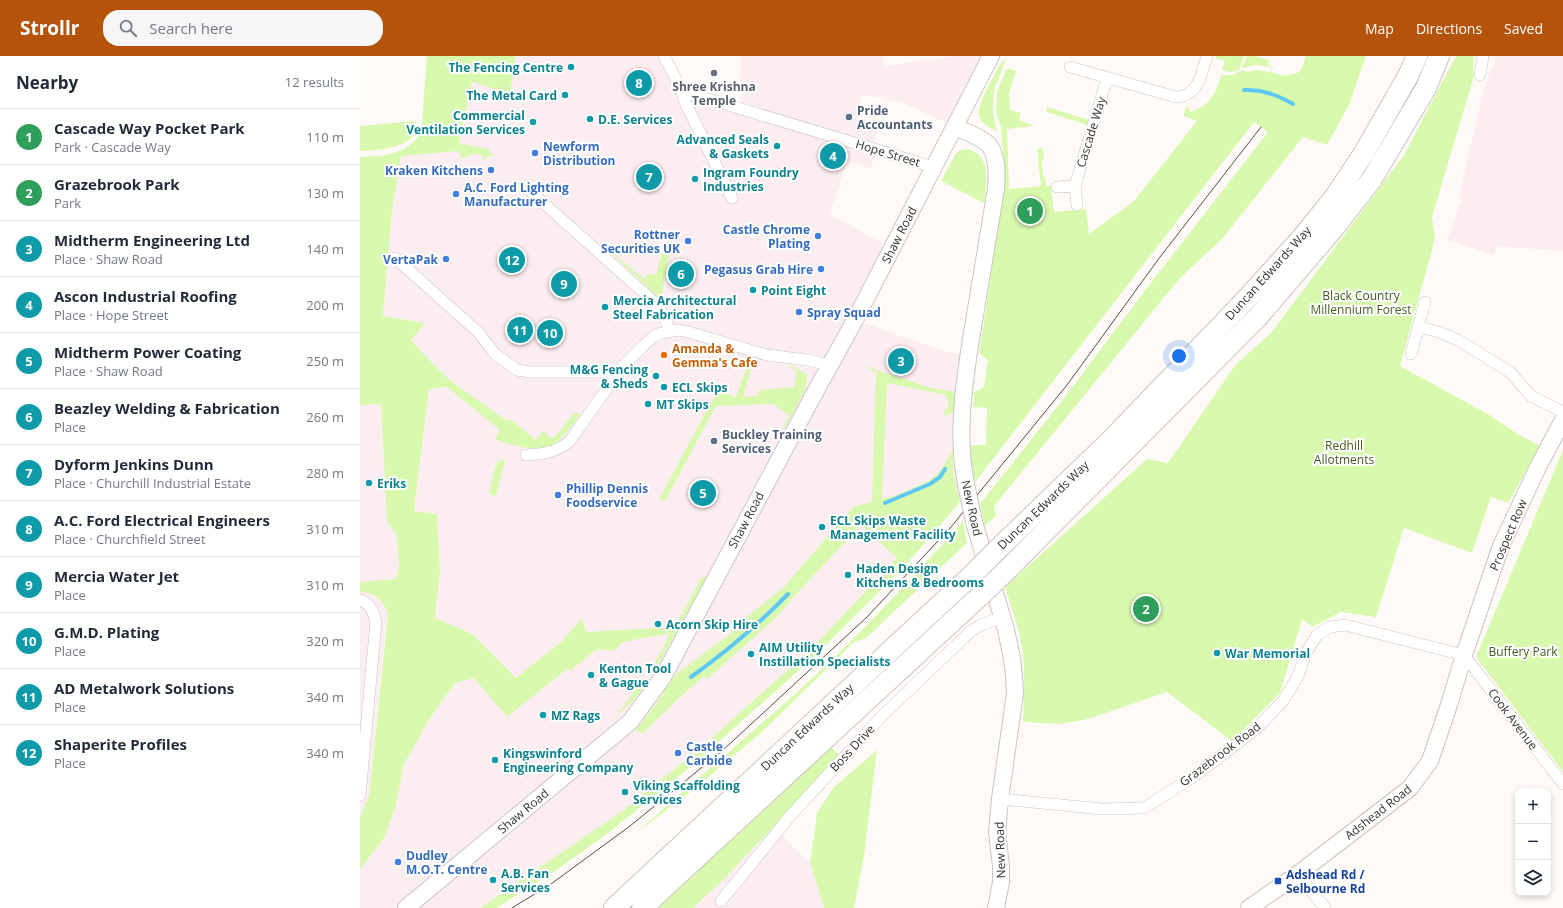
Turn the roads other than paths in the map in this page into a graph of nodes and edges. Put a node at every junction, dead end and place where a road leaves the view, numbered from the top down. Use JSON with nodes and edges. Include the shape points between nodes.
{"nodes":[{"id":1,"x":664,"y":56,"type":"edge"},
{"id":2,"x":1207,"y":56,"type":"edge"},
{"id":3,"x":1417,"y":56,"type":"edge"},
{"id":4,"x":1439,"y":56,"type":"edge"},
{"id":5,"x":1483,"y":56,"type":"edge"},
{"id":6,"x":986,"y":60,"type":"edge"},
{"id":7,"x":1070,"y":66,"type":"dead end"},
{"id":8,"x":1480,"y":75,"type":"dead end"},
{"id":9,"x":1108,"y":78,"type":"junction"},
{"id":10,"x":682,"y":91,"type":"junction"},
{"id":11,"x":955,"y":127,"type":"junction"},
{"id":12,"x":934,"y":167,"type":"junction"},
{"id":13,"x":1075,"y":186,"type":"junction"},
{"id":14,"x":1056,"y":187,"type":"dead end"},
{"id":15,"x":530,"y":191,"type":"dead end"},
{"id":16,"x":732,"y":198,"type":"dead end"},
{"id":17,"x":1077,"y":204,"type":"dead end"},
{"id":18,"x":395,"y":258,"type":"dead end"},
{"id":19,"x":1425,"y":302,"type":"dead end"},
{"id":20,"x":1419,"y":327,"type":"junction"},
{"id":21,"x":670,"y":331,"type":"junction"},
{"id":22,"x":1411,"y":354,"type":"dead end"},
{"id":23,"x":831,"y":365,"type":"junction"},
{"id":24,"x":618,"y":372,"type":"junction"},
{"id":25,"x":1563,"y":412,"type":"edge"},
{"id":26,"x":1563,"y":420,"type":"edge"},
{"id":27,"x":526,"y":455,"type":"dead end"},
{"id":28,"x":360,"y":600,"type":"edge"},
{"id":29,"x":1002,"y":617,"type":"junction"},
{"id":30,"x":1464,"y":655,"type":"junction"},
{"id":31,"x":364,"y":724,"type":"edge"},
{"id":32,"x":1563,"y":784,"type":"edge"},
{"id":33,"x":360,"y":795,"type":"edge"},
{"id":34,"x":1000,"y":799,"type":"junction"},
{"id":35,"x":1298,"y":874,"type":"junction"},
{"id":36,"x":721,"y":901,"type":"dead end"},
{"id":37,"x":406,"y":908,"type":"edge"},
{"id":38,"x":614,"y":908,"type":"edge"},
{"id":39,"x":642,"y":908,"type":"edge"},
{"id":40,"x":996,"y":908,"type":"edge"},
{"id":41,"x":1249,"y":908,"type":"edge"},
{"id":42,"x":1325,"y":908,"type":"edge"}],
"edges":[{"from":1,"to":10,"type":"street"},
{"from":2,"to":9,"type":"street","via":[[1199,82],[1194,90],[1182,97]]},
{"from":3,"to":38,"type":"highway","name":"Duncan Edwards Way","bridge":true,"via":[[1364,153],[1334,198],[1239,307],[1117,433],[975,572]]},
{"from":4,"to":39,"type":"highway","name":"Duncan Edwards Way","bridge":true,"via":[[1426,88],[1372,179],[1257,318],[1006,572]]},
{"from":5,"to":8,"type":"street"},
{"from":6,"to":11,"type":"street","name":"Shaw Road"},
{"from":7,"to":9,"type":"street"},
{"from":9,"to":13,"type":"street","name":"Cascade Way"},
{"from":10,"to":12,"type":"street","name":"Hope Street"},
{"from":10,"to":16,"type":"street"},
{"from":11,"to":12,"type":"street","name":"Shaw Road"},
{"from":11,"to":29,"type":"street","name":"New Road","bridge":true,"via":[[974,135],[989,146],[997,175],[966,379],[962,465],[974,522]]},
{"from":12,"to":23,"type":"street","name":"Shaw Road"},
{"from":13,"to":14,"type":"street"},
{"from":13,"to":17,"type":"street","name":"Cascade Way"},
{"from":15,"to":21,"type":"street","via":[[652,300],[663,314]]},
{"from":18,"to":24,"type":"street","via":[[478,332],[495,354],[517,370]]},
{"from":19,"to":20,"type":"street"},
{"from":20,"to":22,"type":"street"},
{"from":20,"to":25,"type":"street","via":[[1458,340],[1510,372],[1531,396]]},
{"from":21,"to":23,"type":"street","via":[[699,334],[767,356]]},
{"from":21,"to":24,"type":"street","via":[[653,337]]},
{"from":23,"to":37,"type":"street","name":"Shaw Road","via":[[663,677],[630,722]]},
{"from":24,"to":27,"type":"street","via":[[569,442],[548,454]]},
{"from":26,"to":30,"type":"street","name":"Prospect Row","via":[[1538,466],[1501,546]]},
{"from":28,"to":31,"type":"street","via":[[369,605],[376,622]]},
{"from":29,"to":34,"type":"street","name":"New Road","via":[[1012,658],[1015,694]]},
{"from":29,"to":36,"type":"street","name":"Boss Drive","via":[[971,631],[882,716],[791,815]]},
{"from":30,"to":32,"type":"street","name":"Cook Avenue"},
{"from":30,"to":34,"type":"street","name":"Grazebrook Road","via":[[1345,625],[1330,627],[1317,634],[1306,653],[1298,676],[1283,701],[1256,729],[1196,774],[1144,808],[1102,809]]},
{"from":30,"to":35,"type":"street","name":"Adshead Road","via":[[1430,760],[1410,788]]},
{"from":31,"to":33,"type":"street"},
{"from":34,"to":40,"type":"street","name":"New Road","via":[[997,832],[1001,882]]},
{"from":35,"to":41,"type":"street","name":"Adshead Road"},
{"from":35,"to":42,"type":"street"}]}
